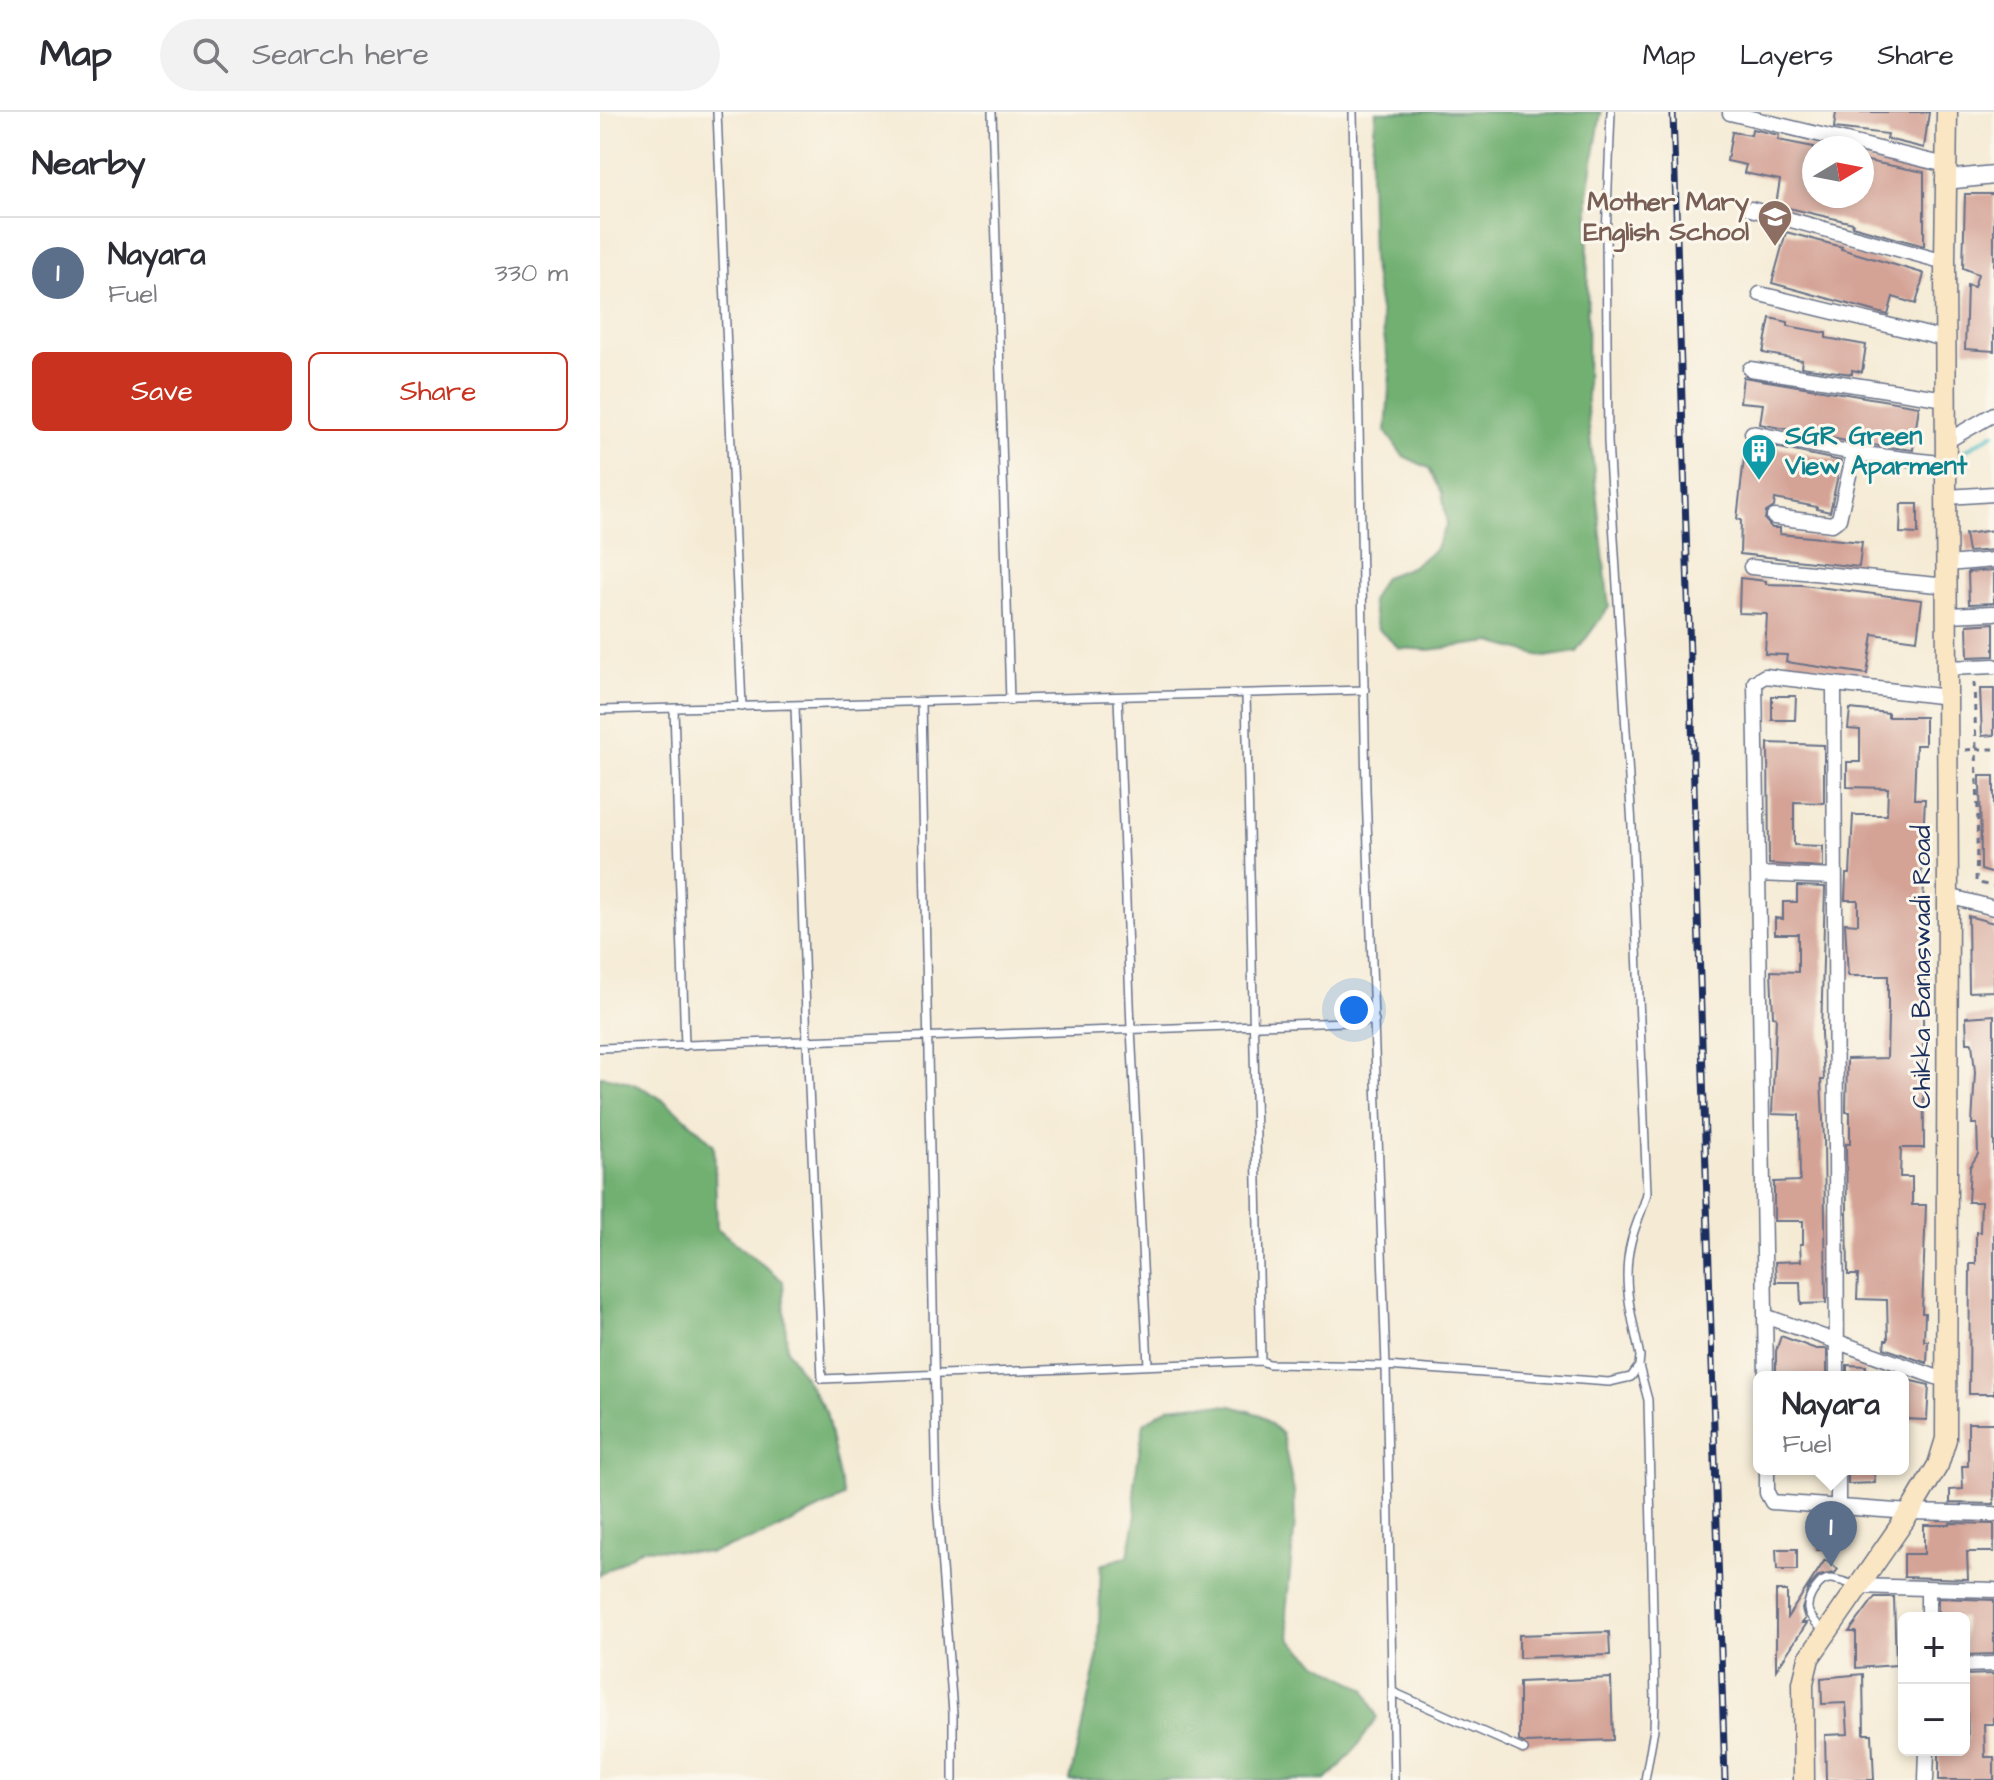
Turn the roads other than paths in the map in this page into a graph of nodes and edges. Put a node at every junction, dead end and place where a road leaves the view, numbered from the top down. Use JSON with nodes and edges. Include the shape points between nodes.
{"nodes":[{"id":1,"x":717,"y":112,"type":"edge"},
{"id":2,"x":992,"y":112,"type":"edge"},
{"id":3,"x":1353,"y":112,"type":"edge"},
{"id":4,"x":1611,"y":112,"type":"edge"},
{"id":5,"x":1947,"y":112,"type":"edge"},
{"id":6,"x":1730,"y":113,"type":"edge"},
{"id":7,"x":1946,"y":172,"type":"junction"},
{"id":8,"x":1994,"y":175,"type":"edge"},
{"id":9,"x":1751,"y":209,"type":"dead end"},
{"id":10,"x":1945,"y":262,"type":"junction"},
{"id":11,"x":1760,"y":294,"type":"dead end"},
{"id":12,"x":1945,"y":339,"type":"junction"},
{"id":13,"x":1750,"y":369,"type":"dead end"},
{"id":14,"x":1946,"y":399,"type":"junction"},
{"id":15,"x":1994,"y":414,"type":"edge"},
{"id":16,"x":1752,"y":433,"type":"dead end"},
{"id":17,"x":1947,"y":441,"type":"junction"},
{"id":18,"x":1854,"y":453,"type":"junction"},
{"id":19,"x":1947,"y":464,"type":"junction"},
{"id":20,"x":1994,"y":494,"type":"edge"},
{"id":21,"x":1947,"y":497,"type":"junction"},
{"id":22,"x":1774,"y":517,"type":"dead end"},
{"id":23,"x":1994,"y":560,"type":"edge"},
{"id":24,"x":1947,"y":564,"type":"junction"},
{"id":25,"x":1751,"y":567,"type":"dead end"},
{"id":26,"x":1948,"y":586,"type":"junction"},
{"id":27,"x":1994,"y":613,"type":"edge"},
{"id":28,"x":1948,"y":615,"type":"junction"},
{"id":29,"x":1994,"y":666,"type":"edge"},
{"id":30,"x":1948,"y":668,"type":"junction"},
{"id":31,"x":1834,"y":684,"type":"junction"},
{"id":32,"x":1365,"y":690,"type":"junction"},
{"id":33,"x":1246,"y":694,"type":"junction"},
{"id":34,"x":1118,"y":697,"type":"junction"},
{"id":35,"x":1948,"y":697,"type":"junction"},
{"id":36,"x":1010,"y":701,"type":"junction"},
{"id":37,"x":921,"y":703,"type":"junction"},
{"id":38,"x":795,"y":706,"type":"junction"},
{"id":39,"x":742,"y":707,"type":"junction"},
{"id":40,"x":674,"y":709,"type":"junction"},
{"id":41,"x":600,"y":710,"type":"edge"},
{"id":42,"x":1758,"y":874,"type":"junction"},
{"id":43,"x":1835,"y":877,"type":"junction"},
{"id":44,"x":1948,"y":896,"type":"junction"},
{"id":45,"x":1994,"y":908,"type":"edge"},
{"id":46,"x":1375,"y":1021,"type":"junction"},
{"id":47,"x":1255,"y":1025,"type":"junction"},
{"id":48,"x":1131,"y":1028,"type":"junction"},
{"id":49,"x":928,"y":1038,"type":"junction"},
{"id":50,"x":807,"y":1042,"type":"junction"},
{"id":51,"x":685,"y":1046,"type":"junction"},
{"id":52,"x":600,"y":1048,"type":"edge"},
{"id":53,"x":1765,"y":1316,"type":"junction"},
{"id":54,"x":1837,"y":1343,"type":"junction"},
{"id":55,"x":1261,"y":1361,"type":"junction"},
{"id":56,"x":1148,"y":1365,"type":"junction"},
{"id":57,"x":1386,"y":1366,"type":"junction"},
{"id":58,"x":1639,"y":1366,"type":"junction"},
{"id":59,"x":1766,"y":1371,"type":"edge"},
{"id":60,"x":1837,"y":1371,"type":"edge"},
{"id":61,"x":936,"y":1374,"type":"junction"},
{"id":62,"x":1947,"y":1381,"type":"junction"},
{"id":63,"x":1767,"y":1475,"type":"edge"},
{"id":64,"x":1838,"y":1475,"type":"edge"},
{"id":65,"x":1838,"y":1507,"type":"junction"},
{"id":66,"x":1910,"y":1512,"type":"junction"},
{"id":67,"x":1994,"y":1514,"type":"edge"},
{"id":68,"x":1857,"y":1586,"type":"junction"},
{"id":69,"x":1928,"y":1589,"type":"junction"},
{"id":70,"x":1994,"y":1590,"type":"edge"},
{"id":71,"x":1928,"y":1612,"type":"edge"},
{"id":72,"x":1825,"y":1633,"type":"junction"},
{"id":73,"x":1994,"y":1664,"type":"edge"},
{"id":74,"x":1970,"y":1665,"type":"edge"},
{"id":75,"x":1393,"y":1692,"type":"junction"},
{"id":76,"x":1524,"y":1750,"type":"dead end"},
{"id":77,"x":1927,"y":1756,"type":"edge"},
{"id":78,"x":953,"y":1780,"type":"edge"},
{"id":79,"x":1394,"y":1780,"type":"edge"},
{"id":80,"x":1645,"y":1780,"type":"edge"},
{"id":81,"x":1804,"y":1780,"type":"edge"},
{"id":82,"x":1926,"y":1780,"type":"edge"}],
"edges":[{"from":1,"to":39,"type":"lane"},
{"from":2,"to":36,"type":"lane"},
{"from":3,"to":32,"type":"lane"},
{"from":4,"to":58,"type":"lane","via":[[1608,442],[1632,826],[1647,1193],[1626,1272]]},
{"from":5,"to":7,"type":"main road","name":"Chikka Banaswadi Road"},
{"from":6,"to":7,"type":"street"},
{"from":7,"to":8,"type":"street"},
{"from":7,"to":10,"type":"main road","name":"Chikka Banaswadi Road"},
{"from":9,"to":10,"type":"street"},
{"from":10,"to":12,"type":"main road","name":"Chikka Banaswadi Road"},
{"from":11,"to":12,"type":"street"},
{"from":12,"to":14,"type":"main road","name":"Chikka Banaswadi Road"},
{"from":13,"to":14,"type":"street"},
{"from":14,"to":17,"type":"main road","name":"Chikka Banaswadi Road"},
{"from":15,"to":17,"type":"street"},
{"from":16,"to":18,"type":"street"},
{"from":17,"to":19,"type":"main road","name":"Chikka Banaswadi Road"},
{"from":18,"to":19,"type":"street"},
{"from":18,"to":22,"type":"street","via":[[1836,522]]},
{"from":19,"to":21,"type":"main road","name":"Chikka Banaswadi Road"},
{"from":20,"to":21,"type":"street"},
{"from":21,"to":24,"type":"main road","name":"Chikka Banaswadi Road"},
{"from":23,"to":24,"type":"street"},
{"from":24,"to":26,"type":"main road","name":"Chikka Banaswadi Road"},
{"from":25,"to":26,"type":"street"},
{"from":26,"to":28,"type":"main road","name":"Chikka Banaswadi Road"},
{"from":27,"to":28,"type":"street"},
{"from":28,"to":30,"type":"main road","name":"Chikka Banaswadi Road"},
{"from":29,"to":30,"type":"street"},
{"from":30,"to":35,"type":"main road","name":"Chikka Banaswadi Road"},
{"from":31,"to":35,"type":"street"},
{"from":31,"to":42,"type":"street","via":[[1765,676],[1755,682]]},
{"from":31,"to":43,"type":"street"},
{"from":32,"to":33,"type":"lane"},
{"from":32,"to":46,"type":"lane"},
{"from":33,"to":34,"type":"lane"},
{"from":33,"to":47,"type":"lane"},
{"from":34,"to":36,"type":"lane"},
{"from":34,"to":48,"type":"lane"},
{"from":35,"to":44,"type":"main road","name":"Chikka Banaswadi Road"},
{"from":36,"to":37,"type":"lane"},
{"from":37,"to":38,"type":"lane"},
{"from":37,"to":49,"type":"lane"},
{"from":38,"to":39,"type":"lane"},
{"from":38,"to":50,"type":"lane"},
{"from":39,"to":40,"type":"lane"},
{"from":40,"to":41,"type":"lane"},
{"from":40,"to":51,"type":"lane"},
{"from":42,"to":43,"type":"street"},
{"from":42,"to":53,"type":"street"},
{"from":43,"to":54,"type":"street"},
{"from":44,"to":45,"type":"street"},
{"from":44,"to":62,"type":"main road","name":"Chikka Banaswadi Road"},
{"from":46,"to":47,"type":"lane"},
{"from":46,"to":57,"type":"lane"},
{"from":47,"to":48,"type":"lane"},
{"from":47,"to":55,"type":"lane"},
{"from":48,"to":49,"type":"lane"},
{"from":48,"to":56,"type":"lane"},
{"from":49,"to":50,"type":"lane"},
{"from":49,"to":61,"type":"lane"},
{"from":50,"to":51,"type":"lane"},
{"from":50,"to":61,"type":"lane","via":[[822,1379]]},
{"from":51,"to":52,"type":"lane"},
{"from":53,"to":54,"type":"street"},
{"from":53,"to":59,"type":"street"},
{"from":54,"to":60,"type":"street"},
{"from":54,"to":62,"type":"street"},
{"from":55,"to":56,"type":"lane"},
{"from":55,"to":57,"type":"lane"},
{"from":56,"to":61,"type":"lane"},
{"from":57,"to":58,"type":"lane","via":[[1609,1382],[1631,1377]]},
{"from":57,"to":75,"type":"lane"},
{"from":58,"to":80,"type":"lane","via":[[1648,1400],[1655,1700]]},
{"from":61,"to":78,"type":"lane","via":[[937,1502]]},
{"from":62,"to":66,"type":"main road","name":"Chikka Banaswadi Road","via":[[1943,1453]]},
{"from":63,"to":65,"type":"street","via":[[1772,1502]]},
{"from":64,"to":65,"type":"street"},
{"from":65,"to":66,"type":"street"},
{"from":66,"to":67,"type":"street"},
{"from":66,"to":68,"type":"main road","name":"Chikka Banaswadi Road"},
{"from":68,"to":69,"type":"street"},
{"from":68,"to":72,"type":"main road","name":"Chikka Banaswadi Road"},
{"from":68,"to":72,"type":"lane","via":[[1834,1579],[1820,1583],[1808,1606]]},
{"from":69,"to":70,"type":"street"},
{"from":69,"to":71,"type":"street"},
{"from":72,"to":81,"type":"main road","name":"Chikka Banaswadi Road","via":[[1809,1658],[1803,1683]]},
{"from":73,"to":74,"type":"street"},
{"from":75,"to":76,"type":"lane"},
{"from":75,"to":79,"type":"lane"},
{"from":77,"to":82,"type":"street"}]}
